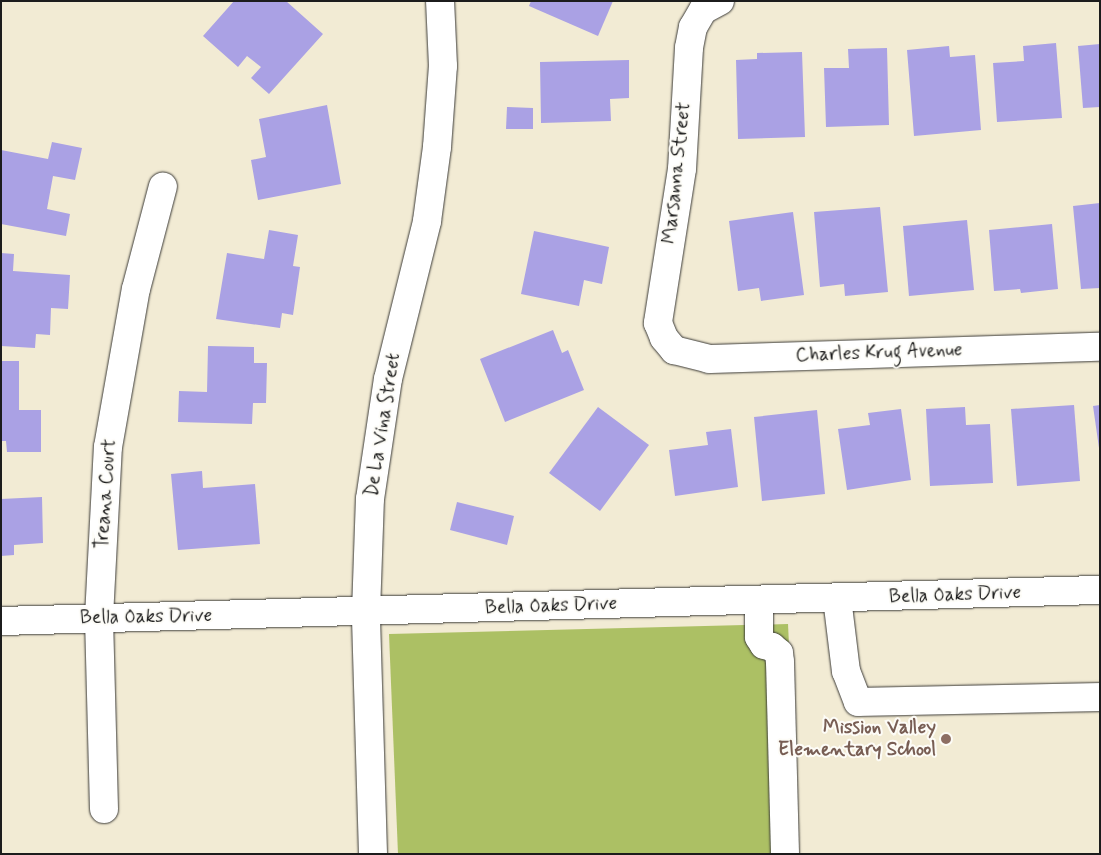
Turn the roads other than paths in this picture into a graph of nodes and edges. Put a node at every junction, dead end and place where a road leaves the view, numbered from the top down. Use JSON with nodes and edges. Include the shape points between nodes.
{"nodes":[{"id":1,"x":440,"y":1,"type":"edge"},
{"id":2,"x":712,"y":6,"type":"edge"},
{"id":3,"x":163,"y":186,"type":"dead end"},
{"id":4,"x":664,"y":338,"type":"joint"},
{"id":5,"x":1100,"y":347,"type":"edge"},
{"id":6,"x":1100,"y":590,"type":"edge"},
{"id":7,"x":837,"y":598,"type":"junction"},
{"id":8,"x":759,"y":600,"type":"junction"},
{"id":9,"x":366,"y":612,"type":"junction"},
{"id":10,"x":99,"y":617,"type":"junction"},
{"id":11,"x":1,"y":621,"type":"edge"},
{"id":12,"x":1100,"y":697,"type":"edge"},
{"id":13,"x":104,"y":809,"type":"dead end"},
{"id":14,"x":373,"y":854,"type":"edge"},
{"id":15,"x":785,"y":854,"type":"edge"}],
"edges":[{"from":1,"to":9,"type":"street","name":"De La Vina Street","via":[[443,66],[437,148],[427,221],[388,379],[370,499]]},
{"from":2,"to":4,"type":"street","name":"Marsanna Street","via":[[693,27],[689,48],[682,169],[658,323]]},
{"from":3,"to":10,"type":"street","name":"Treana Court","via":[[136,289],[108,447]]},
{"from":4,"to":5,"type":"street","name":"Charles Krug Avenue","via":[[674,350],[709,359]]},
{"from":6,"to":7,"type":"street","name":"Bella Oaks Drive"},
{"from":7,"to":8,"type":"street","name":"Bella Oaks Drive"},
{"from":7,"to":12,"type":"street","via":[[846,671],[858,702]]},
{"from":8,"to":9,"type":"street","name":"Bella Oaks Drive"},
{"from":8,"to":15,"type":"street","via":[[759,637],[764,645],[779,653],[780,662]]},
{"from":9,"to":10,"type":"street","name":"Bella Oaks Drive"},
{"from":9,"to":14,"type":"street","name":"De La Vina Street"},
{"from":10,"to":11,"type":"street","name":"Bella Oaks Drive"},
{"from":10,"to":13,"type":"street","name":"Treana Court"}]}
